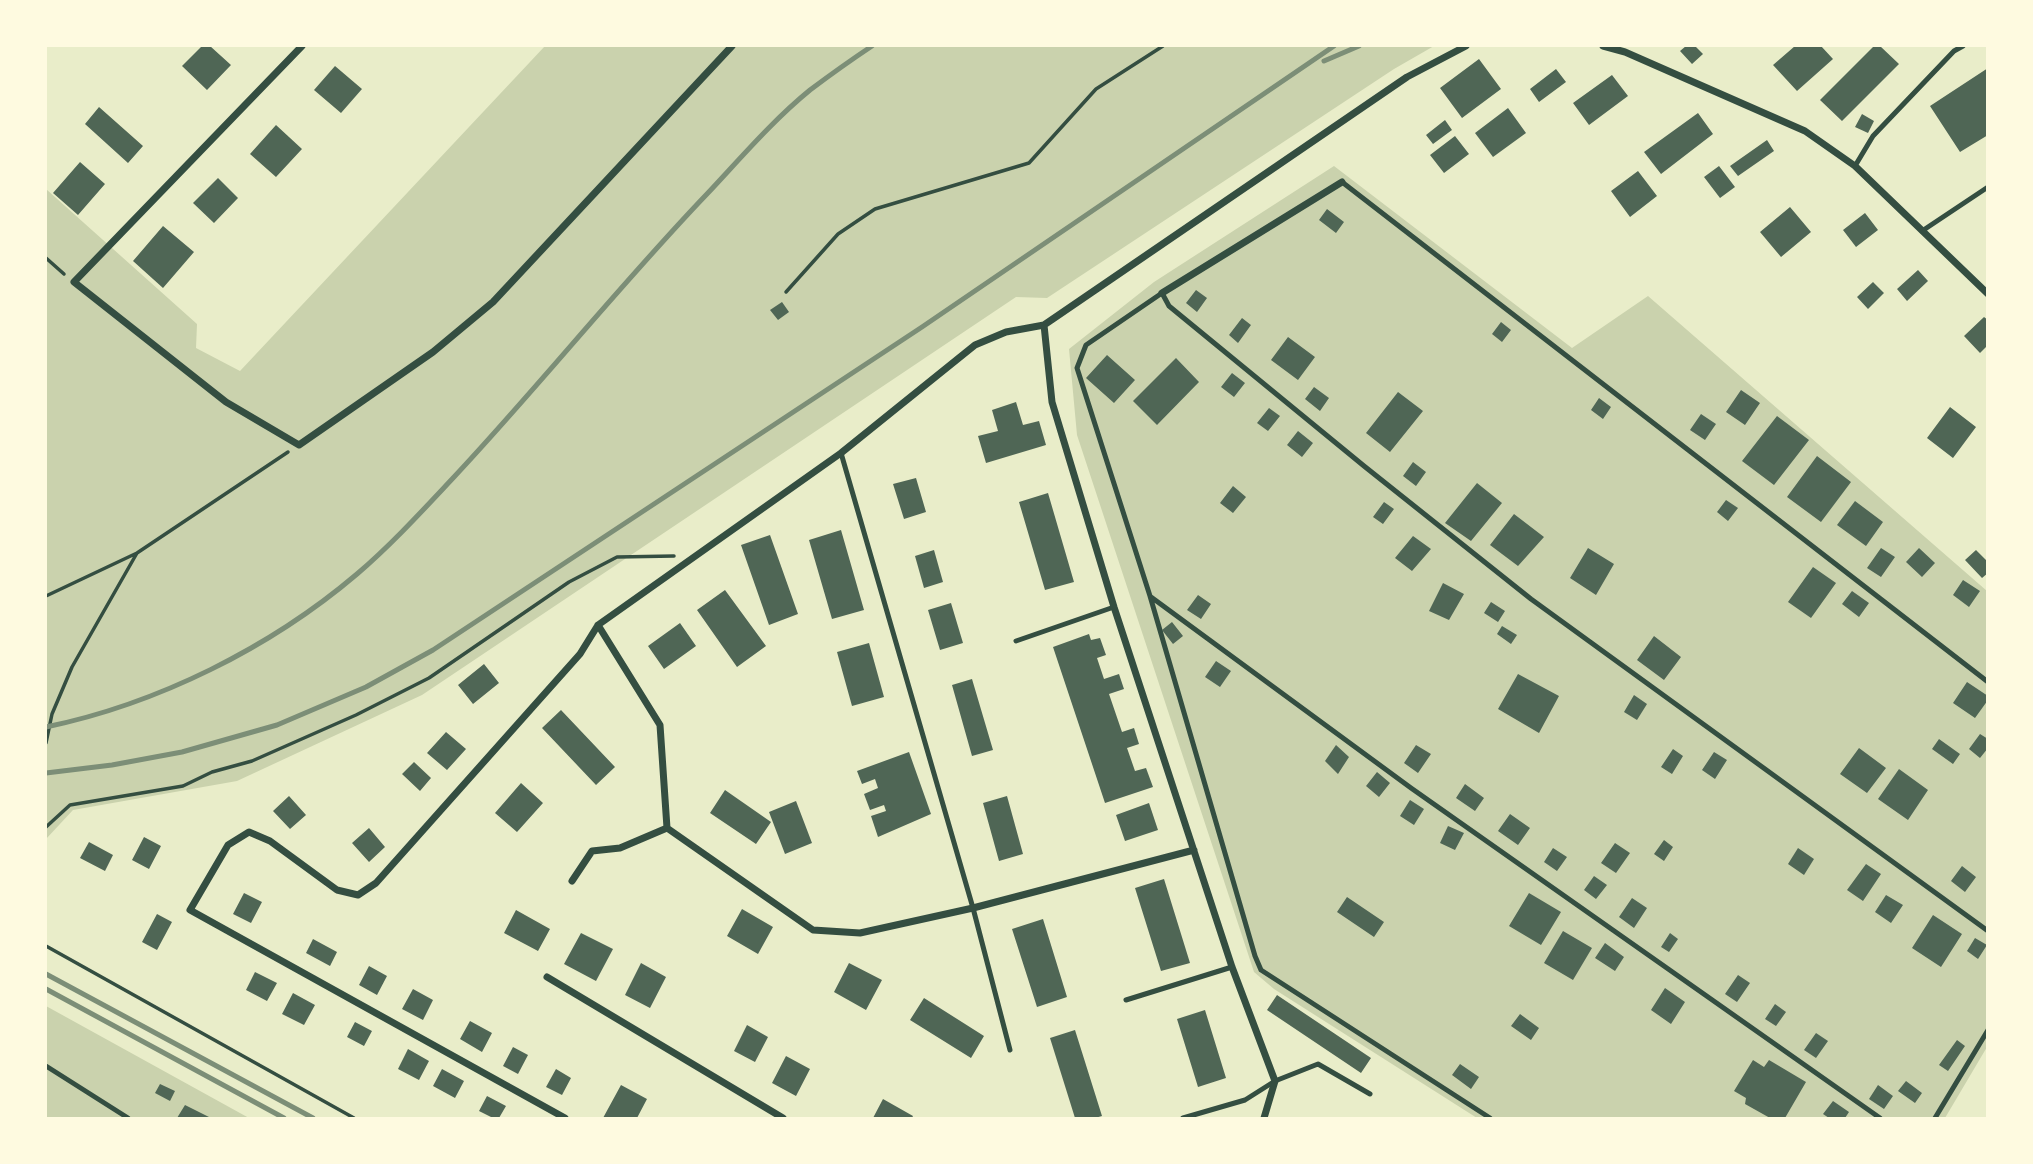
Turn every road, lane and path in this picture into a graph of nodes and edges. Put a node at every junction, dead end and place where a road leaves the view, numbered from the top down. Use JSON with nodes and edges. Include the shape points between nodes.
{"nodes":[{"id":1,"x":302,"y":46,"type":"edge"},
{"id":2,"x":732,"y":46,"type":"edge"},
{"id":3,"x":1163,"y":46,"type":"edge"},
{"id":4,"x":1465,"y":46,"type":"edge"},
{"id":5,"x":1603,"y":46,"type":"edge"},
{"id":6,"x":1963,"y":46,"type":"edge"},
{"id":7,"x":1855,"y":166,"type":"junction"},
{"id":8,"x":1342,"y":182,"type":"joint"},
{"id":9,"x":1987,"y":187,"type":"edge"},
{"id":10,"x":1922,"y":231,"type":"junction"},
{"id":11,"x":46,"y":258,"type":"edge"},
{"id":12,"x":74,"y":282,"type":"junction"},
{"id":13,"x":786,"y":292,"type":"dead end"},
{"id":14,"x":1162,"y":293,"type":"junction"},
{"id":15,"x":1987,"y":293,"type":"edge"},
{"id":16,"x":1044,"y":325,"type":"junction"},
{"id":17,"x":299,"y":445,"type":"junction"},
{"id":18,"x":841,"y":453,"type":"junction"},
{"id":19,"x":137,"y":552,"type":"junction"},
{"id":20,"x":696,"y":556,"type":"junction"},
{"id":21,"x":46,"y":596,"type":"edge"},
{"id":22,"x":1150,"y":596,"type":"junction"},
{"id":23,"x":1114,"y":607,"type":"junction"},
{"id":24,"x":598,"y":625,"type":"junction"},
{"id":25,"x":1016,"y":640,"type":"dead end"},
{"id":26,"x":1987,"y":682,"type":"edge"},
{"id":27,"x":46,"y":743,"type":"edge"},
{"id":28,"x":46,"y":827,"type":"edge"},
{"id":29,"x":667,"y":828,"type":"junction"},
{"id":30,"x":1194,"y":850,"type":"junction"},
{"id":31,"x":572,"y":881,"type":"dead end"},
{"id":32,"x":973,"y":908,"type":"junction"},
{"id":33,"x":1987,"y":931,"type":"edge"},
{"id":34,"x":46,"y":946,"type":"edge"},
{"id":35,"x":1232,"y":967,"type":"junction"},
{"id":36,"x":547,"y":977,"type":"dead end"},
{"id":37,"x":1126,"y":1000,"type":"dead end"},
{"id":38,"x":1987,"y":1030,"type":"edge"},
{"id":39,"x":1010,"y":1050,"type":"dead end"},
{"id":40,"x":46,"y":1066,"type":"edge"},
{"id":41,"x":1275,"y":1081,"type":"junction"},
{"id":42,"x":1370,"y":1094,"type":"dead end"},
{"id":43,"x":128,"y":1118,"type":"edge"},
{"id":44,"x":354,"y":1118,"type":"edge"},
{"id":45,"x":565,"y":1118,"type":"edge"},
{"id":46,"x":783,"y":1118,"type":"edge"},
{"id":47,"x":1183,"y":1118,"type":"edge"},
{"id":48,"x":1264,"y":1118,"type":"edge"},
{"id":49,"x":1490,"y":1118,"type":"edge"},
{"id":50,"x":1880,"y":1118,"type":"edge"},
{"id":51,"x":1935,"y":1118,"type":"edge"}],
"edges":[{"from":1,"to":12,"type":"street"},
{"from":2,"to":17,"type":"street","via":[[493,302],[433,352]]},
{"from":3,"to":13,"type":"path","via":[[1096,89],[1029,163],[874,209],[838,234]]},
{"from":4,"to":16,"type":"street","via":[[1407,78]]},
{"from":5,"to":7,"type":"street","via":[[1805,131]]},
{"from":6,"to":7,"type":"lane","via":[[1873,136]]},
{"from":7,"to":10,"type":"street"},
{"from":8,"to":14,"type":"street"},
{"from":8,"to":26,"type":"lane"},
{"from":9,"to":10,"type":"lane"},
{"from":10,"to":15,"type":"street"},
{"from":11,"to":12,"type":"path"},
{"from":12,"to":17,"type":"street","via":[[226,402]]},
{"from":14,"to":22,"type":"lane","via":[[1086,345],[1077,368]]},
{"from":14,"to":33,"type":"lane","via":[[1189,323],[1531,598]]},
{"from":16,"to":18,"type":"street","via":[[1006,332],[975,345]]},
{"from":16,"to":23,"type":"street","via":[[1052,402]]},
{"from":17,"to":19,"type":"path"},
{"from":18,"to":20,"type":"street"},
{"from":18,"to":32,"type":"lane"},
{"from":19,"to":21,"type":"path"},
{"from":19,"to":27,"type":"path","via":[[72,667],[52,714]]},
{"from":20,"to":24,"type":"street"},
{"from":20,"to":28,"type":"path","via":[[617,557],[569,582],[429,678],[356,715],[183,786],[70,804]]},
{"from":22,"to":49,"type":"lane","via":[[1261,970]]},
{"from":22,"to":50,"type":"lane","via":[[1423,796]]},
{"from":23,"to":25,"type":"lane"},
{"from":23,"to":30,"type":"street"},
{"from":24,"to":29,"type":"street","via":[[660,725]]},
{"from":24,"to":45,"type":"street","via":[[580,654],[376,883],[358,895],[337,890],[270,841],[248,832],[228,845],[190,910]]},
{"from":29,"to":31,"type":"street","via":[[620,848],[592,851]]},
{"from":29,"to":32,"type":"street","via":[[813,930],[860,933]]},
{"from":30,"to":32,"type":"street"},
{"from":30,"to":35,"type":"street"},
{"from":32,"to":39,"type":"lane"},
{"from":34,"to":44,"type":"path"},
{"from":35,"to":37,"type":"lane"},
{"from":35,"to":41,"type":"street"},
{"from":36,"to":46,"type":"street"},
{"from":38,"to":51,"type":"lane"},
{"from":40,"to":43,"type":"lane"},
{"from":41,"to":42,"type":"lane","via":[[1318,1063]]},
{"from":41,"to":47,"type":"lane","via":[[1245,1100]]},
{"from":41,"to":48,"type":"street"}]}
